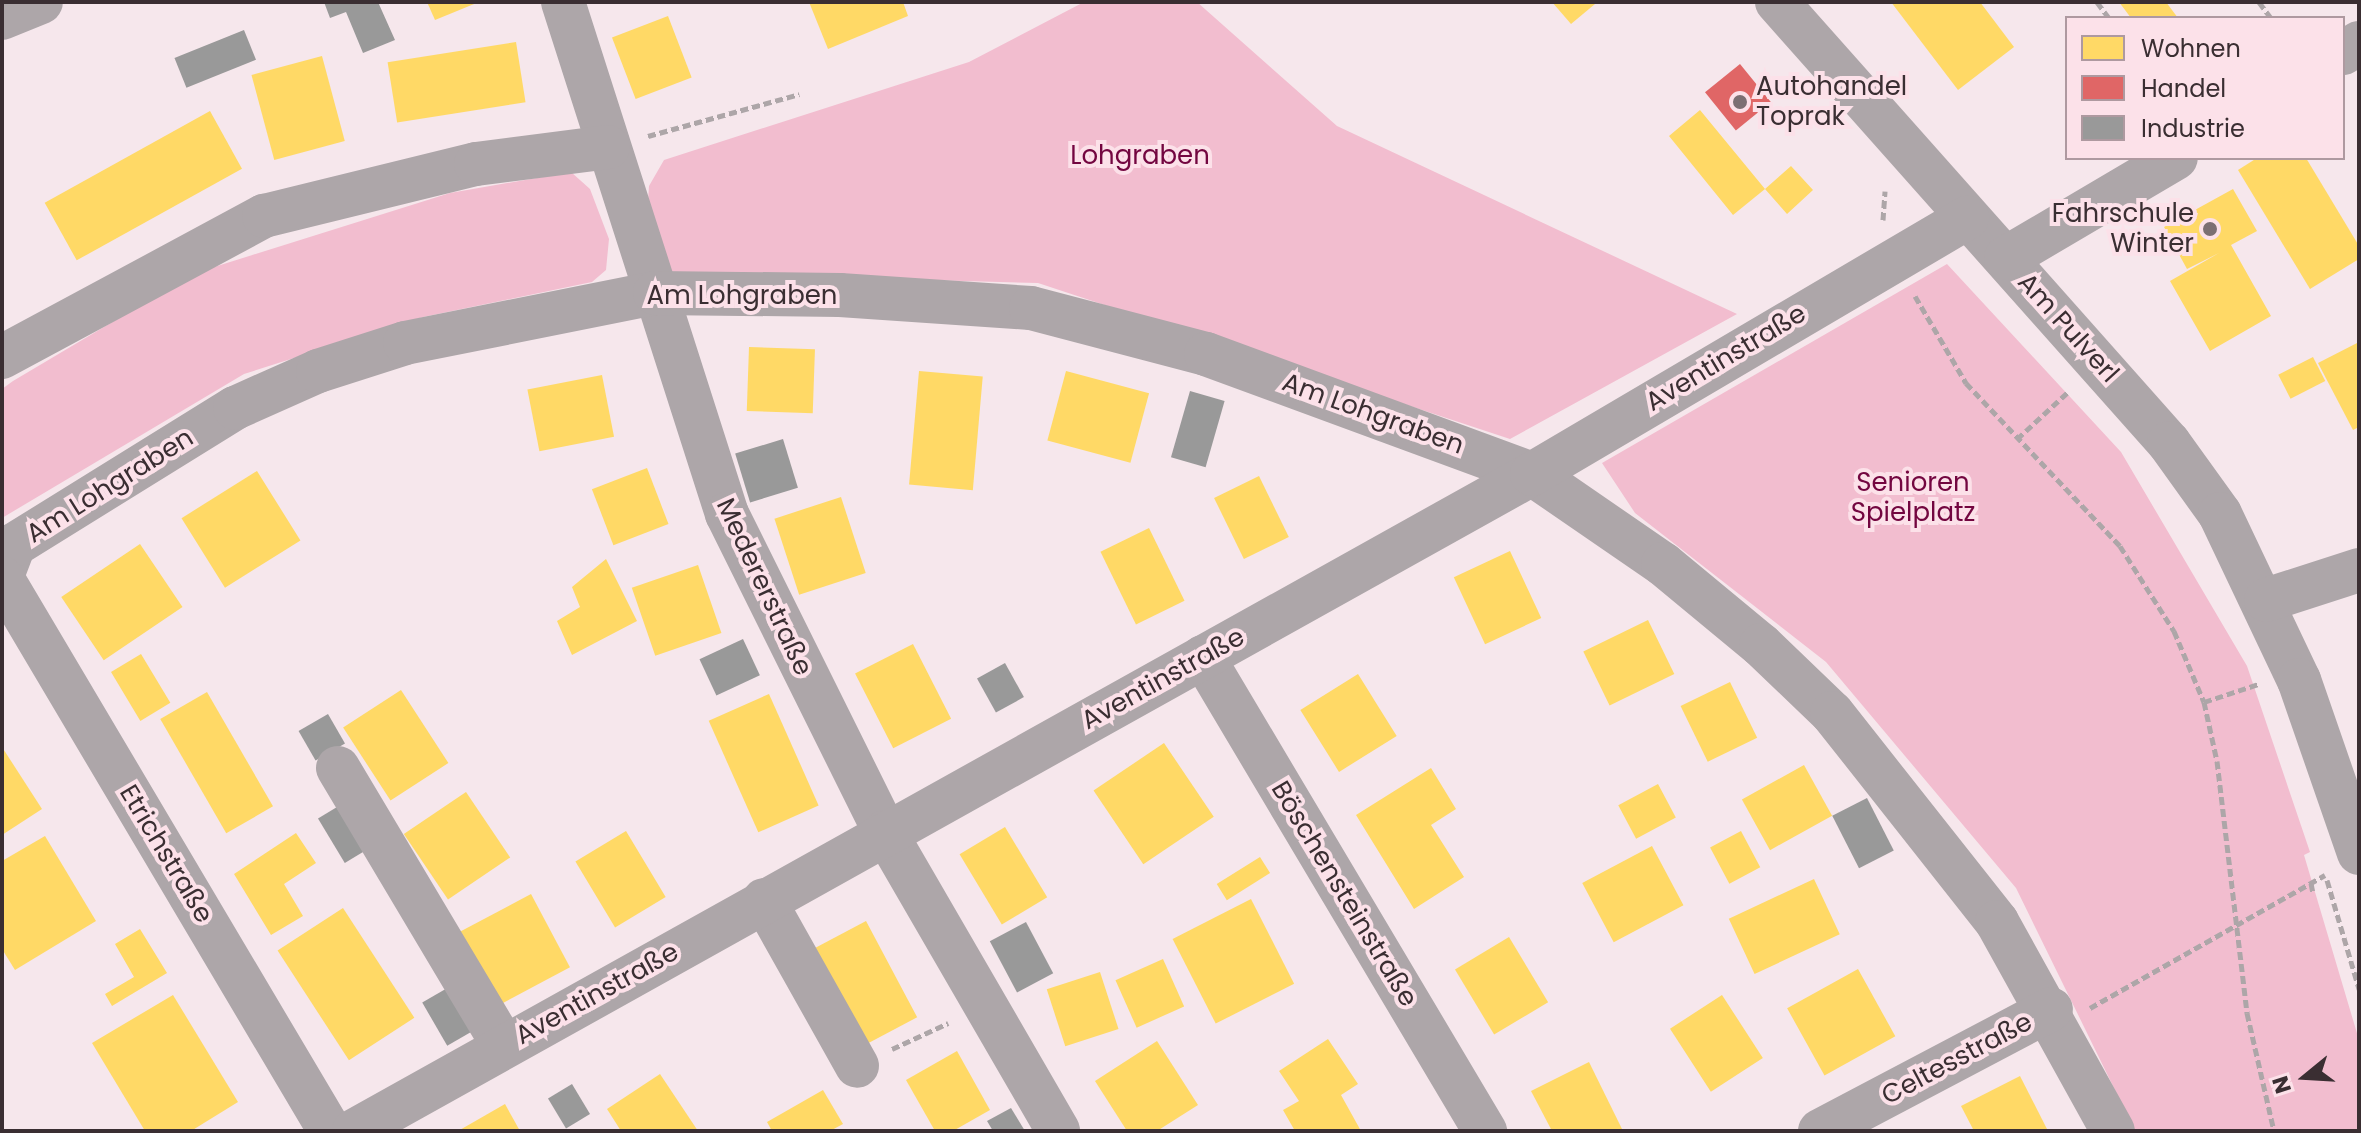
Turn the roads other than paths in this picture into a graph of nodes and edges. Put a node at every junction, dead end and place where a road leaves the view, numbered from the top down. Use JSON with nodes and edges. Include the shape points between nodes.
{"nodes":[{"id":1,"x":41,"y":2,"type":"edge"},
{"id":2,"x":563,"y":2,"type":"edge"},
{"id":3,"x":1777,"y":2,"type":"edge"},
{"id":4,"x":2,"y":18,"type":"edge"},
{"id":5,"x":608,"y":147,"type":"junction"},
{"id":6,"x":2173,"y":160,"type":"edge"},
{"id":7,"x":1949,"y":228,"type":"junction"},
{"id":8,"x":2006,"y":258,"type":"junction"},
{"id":9,"x":655,"y":293,"type":"junction"},
{"id":10,"x":2,"y":357,"type":"edge"},
{"id":11,"x":1532,"y":474,"type":"junction"},
{"id":12,"x":2359,"y":570,"type":"edge"},
{"id":13,"x":2,"y":577,"type":"edge"},
{"id":14,"x":2266,"y":600,"type":"junction"},
{"id":15,"x":1203,"y":657,"type":"junction"},
{"id":16,"x":338,"y":768,"type":"dead end"},
{"id":17,"x":885,"y":832,"type":"junction"},
{"id":18,"x":2336,"y":863,"type":"edge"},
{"id":19,"x":764,"y":900,"type":"junction"},
{"id":20,"x":2056,"y":1017,"type":"junction"},
{"id":21,"x":504,"y":1046,"type":"junction"},
{"id":22,"x":857,"y":1066,"type":"road end"},
{"id":23,"x":330,"y":1131,"type":"edge"},
{"id":24,"x":354,"y":1131,"type":"edge"},
{"id":25,"x":1058,"y":1131,"type":"edge"},
{"id":26,"x":1485,"y":1131,"type":"edge"},
{"id":27,"x":1820,"y":1131,"type":"edge"},
{"id":28,"x":2113,"y":1131,"type":"edge"}],
"edges":[{"from":1,"to":4,"type":"street"},
{"from":2,"to":5,"type":"street","name":"Medererstraße"},
{"from":3,"to":7,"type":"street","name":"Am Pulverl"},
{"from":5,"to":9,"type":"street","name":"Medererstraße"},
{"from":5,"to":10,"type":"street","via":[[476,164],[264,216]]},
{"from":6,"to":8,"type":"street"},
{"from":7,"to":8,"type":"street","name":"Am Pulverl"},
{"from":7,"to":11,"type":"street","name":"Aventinstraße"},
{"from":8,"to":14,"type":"street","name":"Am Pulverl","via":[[2079,381],[2220,514]]},
{"from":9,"to":11,"type":"street","name":"Am Lohgraben","via":[[840,295],[1031,308],[1206,354]]},
{"from":9,"to":13,"type":"street","name":"Am Lohgraben","via":[[405,343],[318,371],[235,408],[14,545]]},
{"from":9,"to":17,"type":"street","name":"Medererstraße","via":[[727,514]]},
{"from":11,"to":15,"type":"street","name":"Aventinstraße"},
{"from":11,"to":20,"type":"street","name":"Am Lohgraben","via":[[1663,564],[1832,713],[1930,830]]},
{"from":12,"to":14,"type":"street"},
{"from":13,"to":23,"type":"street","name":"Etrichstraße"},
{"from":14,"to":18,"type":"street","name":"Am Pulverl"},
{"from":15,"to":17,"type":"street","name":"Aventinstraße"},
{"from":15,"to":26,"type":"street","name":"Böschensteinstraße"},
{"from":16,"to":21,"type":"street"},
{"from":17,"to":19,"type":"street","name":"Aventinstraße"},
{"from":17,"to":25,"type":"street","name":"Medererstraße"},
{"from":19,"to":21,"type":"street","name":"Aventinstraße"},
{"from":19,"to":22,"type":"street"},
{"from":20,"to":27,"type":"street","name":"Celtesstraße"},
{"from":20,"to":28,"type":"street","name":"Am Lohgraben"},
{"from":21,"to":24,"type":"street","name":"Aventinstraße"}]}
